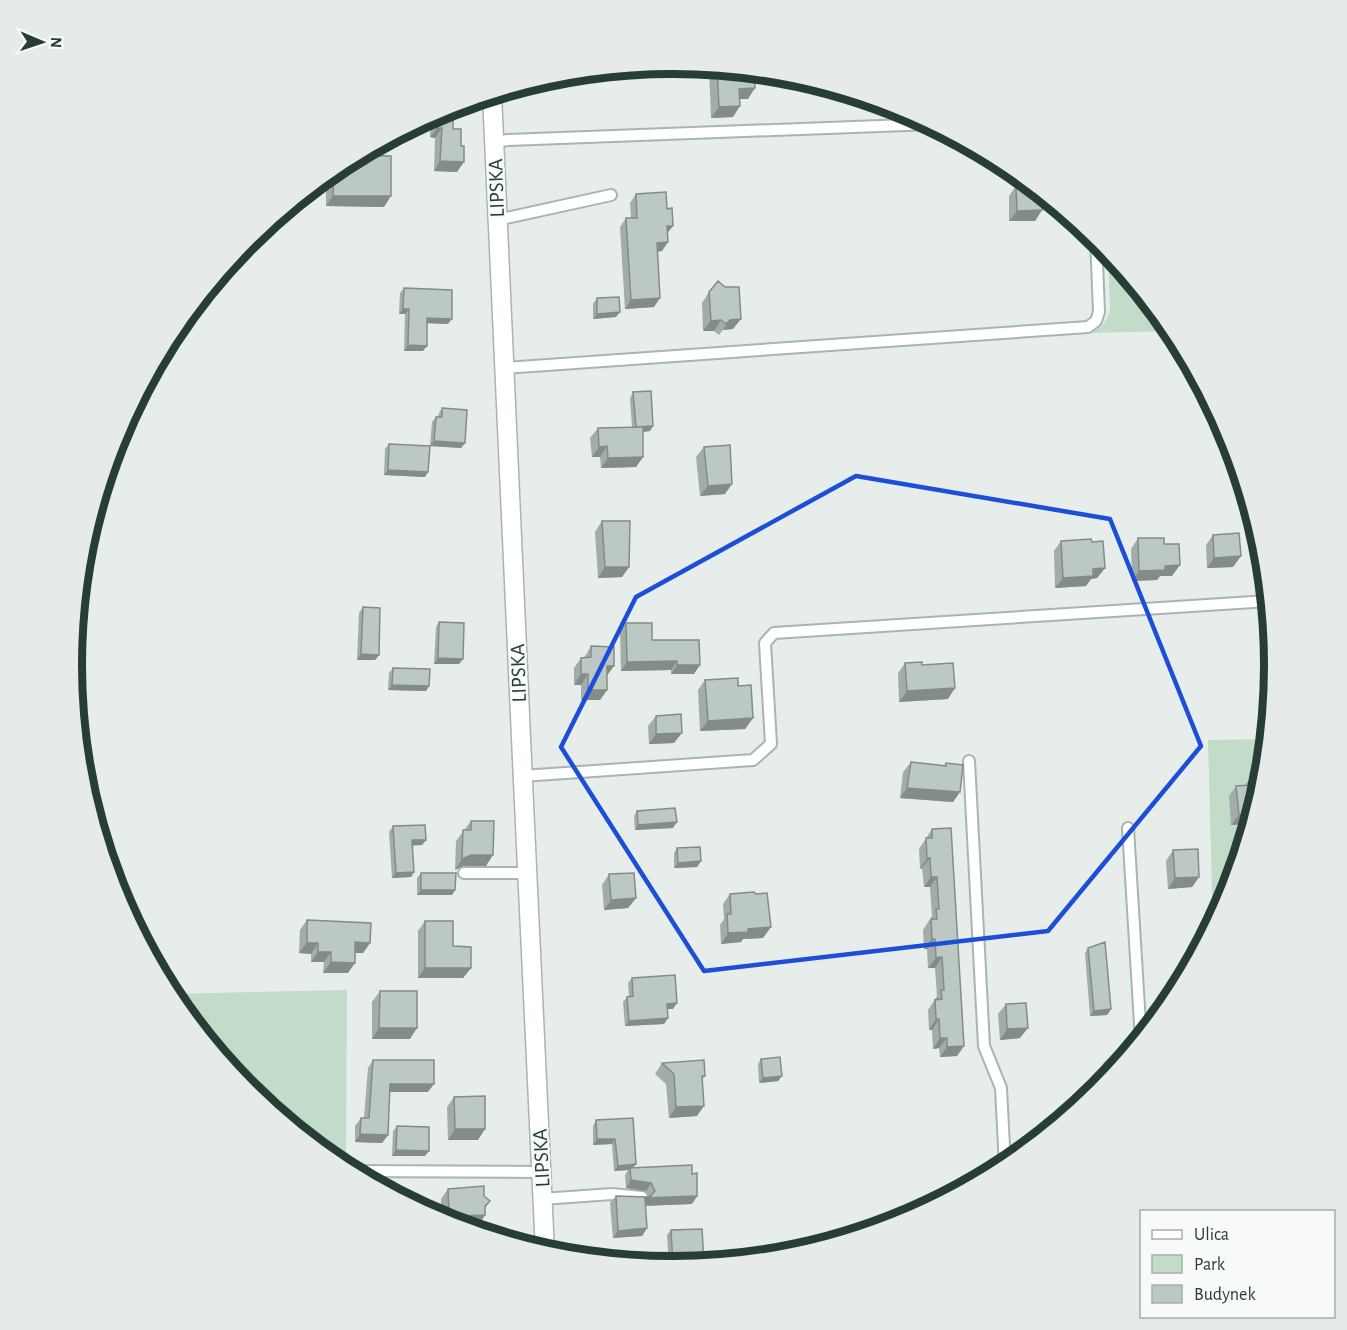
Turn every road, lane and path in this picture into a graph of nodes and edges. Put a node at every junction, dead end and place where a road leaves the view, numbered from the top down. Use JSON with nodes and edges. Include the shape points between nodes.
{"nodes":[{"id":1,"x":492,"y":102,"type":"edge"},
{"id":2,"x":913,"y":125,"type":"edge"},
{"id":3,"x":494,"y":142,"type":"junction"},
{"id":4,"x":611,"y":195,"type":"dead end"},
{"id":5,"x":497,"y":220,"type":"junction"},
{"id":6,"x":1097,"y":252,"type":"edge"},
{"id":7,"x":503,"y":368,"type":"junction"},
{"id":8,"x":1261,"y":601,"type":"edge"},
{"id":9,"x":969,"y":761,"type":"dead end"},
{"id":10,"x":522,"y":776,"type":"junction"},
{"id":11,"x":1128,"y":828,"type":"dead end"},
{"id":12,"x":464,"y":873,"type":"dead end"},
{"id":13,"x":527,"y":873,"type":"junction"},
{"id":14,"x":1139,"y":1029,"type":"edge"},
{"id":15,"x":1004,"y":1155,"type":"edge"},
{"id":16,"x":368,"y":1171,"type":"edge"},
{"id":17,"x":541,"y":1172,"type":"junction"},
{"id":18,"x":642,"y":1197,"type":"edge"},
{"id":19,"x":542,"y":1199,"type":"junction"},
{"id":20,"x":544,"y":1242,"type":"edge"}],
"edges":[{"from":1,"to":3,"type":"street","name":"LIPSKA"},
{"from":2,"to":3,"type":"lane"},
{"from":3,"to":5,"type":"street","name":"LIPSKA"},
{"from":4,"to":5,"type":"lane"},
{"from":5,"to":7,"type":"street","name":"LIPSKA"},
{"from":6,"to":7,"type":"lane","via":[[1100,312],[1088,327]]},
{"from":7,"to":10,"type":"street","name":"LIPSKA"},
{"from":8,"to":10,"type":"lane","via":[[774,633],[765,643],[771,744],[753,760]]},
{"from":9,"to":15,"type":"lane","via":[[984,1046],[1001,1088]]},
{"from":10,"to":13,"type":"street","name":"LIPSKA"},
{"from":11,"to":14,"type":"lane"},
{"from":12,"to":13,"type":"lane"},
{"from":13,"to":17,"type":"street","name":"LIPSKA"},
{"from":16,"to":17,"type":"lane"},
{"from":17,"to":19,"type":"street","name":"LIPSKA"},
{"from":18,"to":19,"type":"lane","via":[[612,1194]]},
{"from":19,"to":20,"type":"street","name":"LIPSKA"}]}
